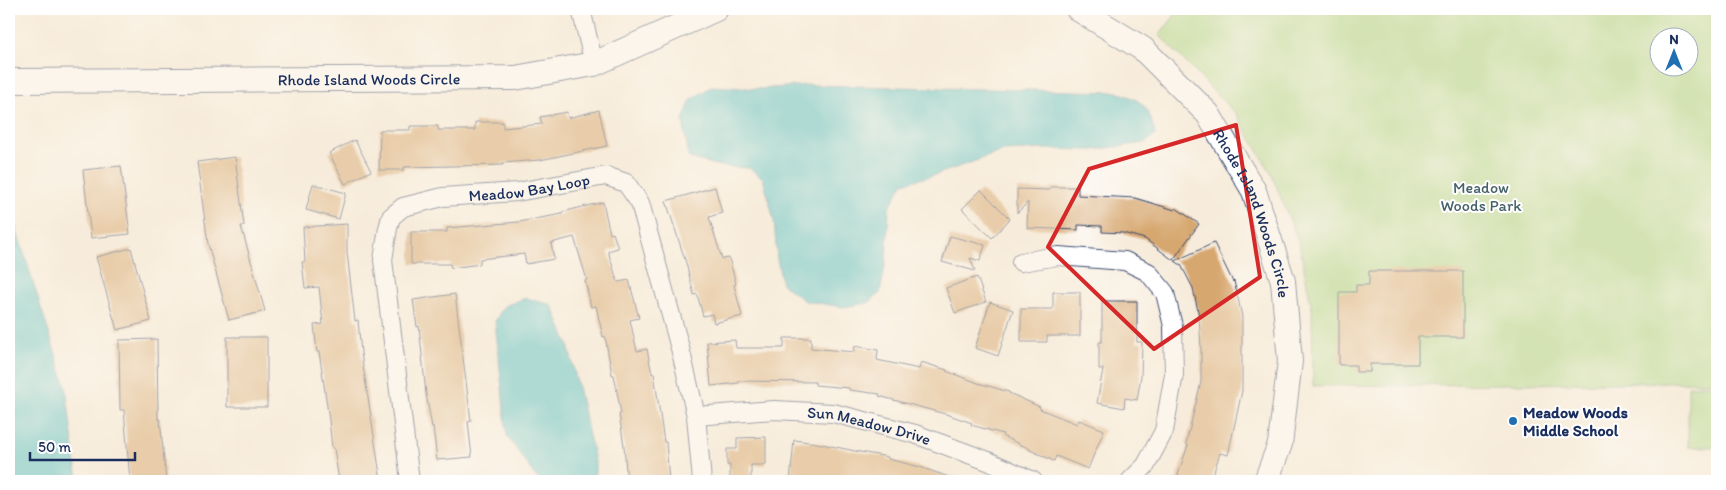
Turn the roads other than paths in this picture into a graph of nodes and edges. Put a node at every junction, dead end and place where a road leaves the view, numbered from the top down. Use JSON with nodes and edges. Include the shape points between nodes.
{"nodes":[{"id":1,"x":581,"y":9,"type":"edge"},
{"id":2,"x":716,"y":9,"type":"edge"},
{"id":3,"x":1078,"y":9,"type":"edge"},
{"id":4,"x":594,"y":64,"type":"junction"},
{"id":5,"x":9,"y":81,"type":"edge"},
{"id":6,"x":1021,"y":262,"type":"dead end"},
{"id":7,"x":696,"y":416,"type":"junction"},
{"id":8,"x":410,"y":481,"type":"edge"},
{"id":9,"x":702,"y":481,"type":"edge"},
{"id":10,"x":1033,"y":481,"type":"edge"},
{"id":11,"x":1130,"y":481,"type":"edge"},
{"id":12,"x":1266,"y":481,"type":"edge"}],
"edges":[{"from":1,"to":4,"type":"street"},
{"from":2,"to":4,"type":"street","name":"Rhode Island Woods Circle"},
{"from":3,"to":12,"type":"street","name":"Rhode Island Woods Circle","via":[[1143,49],[1208,114],[1254,191],[1283,281],[1290,361],[1280,444]]},
{"from":4,"to":5,"type":"street","name":"Rhode Island Woods Circle","via":[[515,78]]},
{"from":6,"to":11,"type":"street","via":[[1058,256],[1125,261],[1148,272],[1166,293],[1173,326],[1174,374],[1164,431],[1146,465]]},
{"from":7,"to":8,"type":"street","name":"Meadow Bay Loop","via":[[640,202],[626,183],[606,176],[517,192],[443,197],[403,207],[391,218],[383,260]]},
{"from":7,"to":9,"type":"street","name":"Meadow Bay Loop"},
{"from":7,"to":10,"type":"street","name":"Sun Meadow Drive","via":[[774,410],[833,413],[915,434]]}]}
